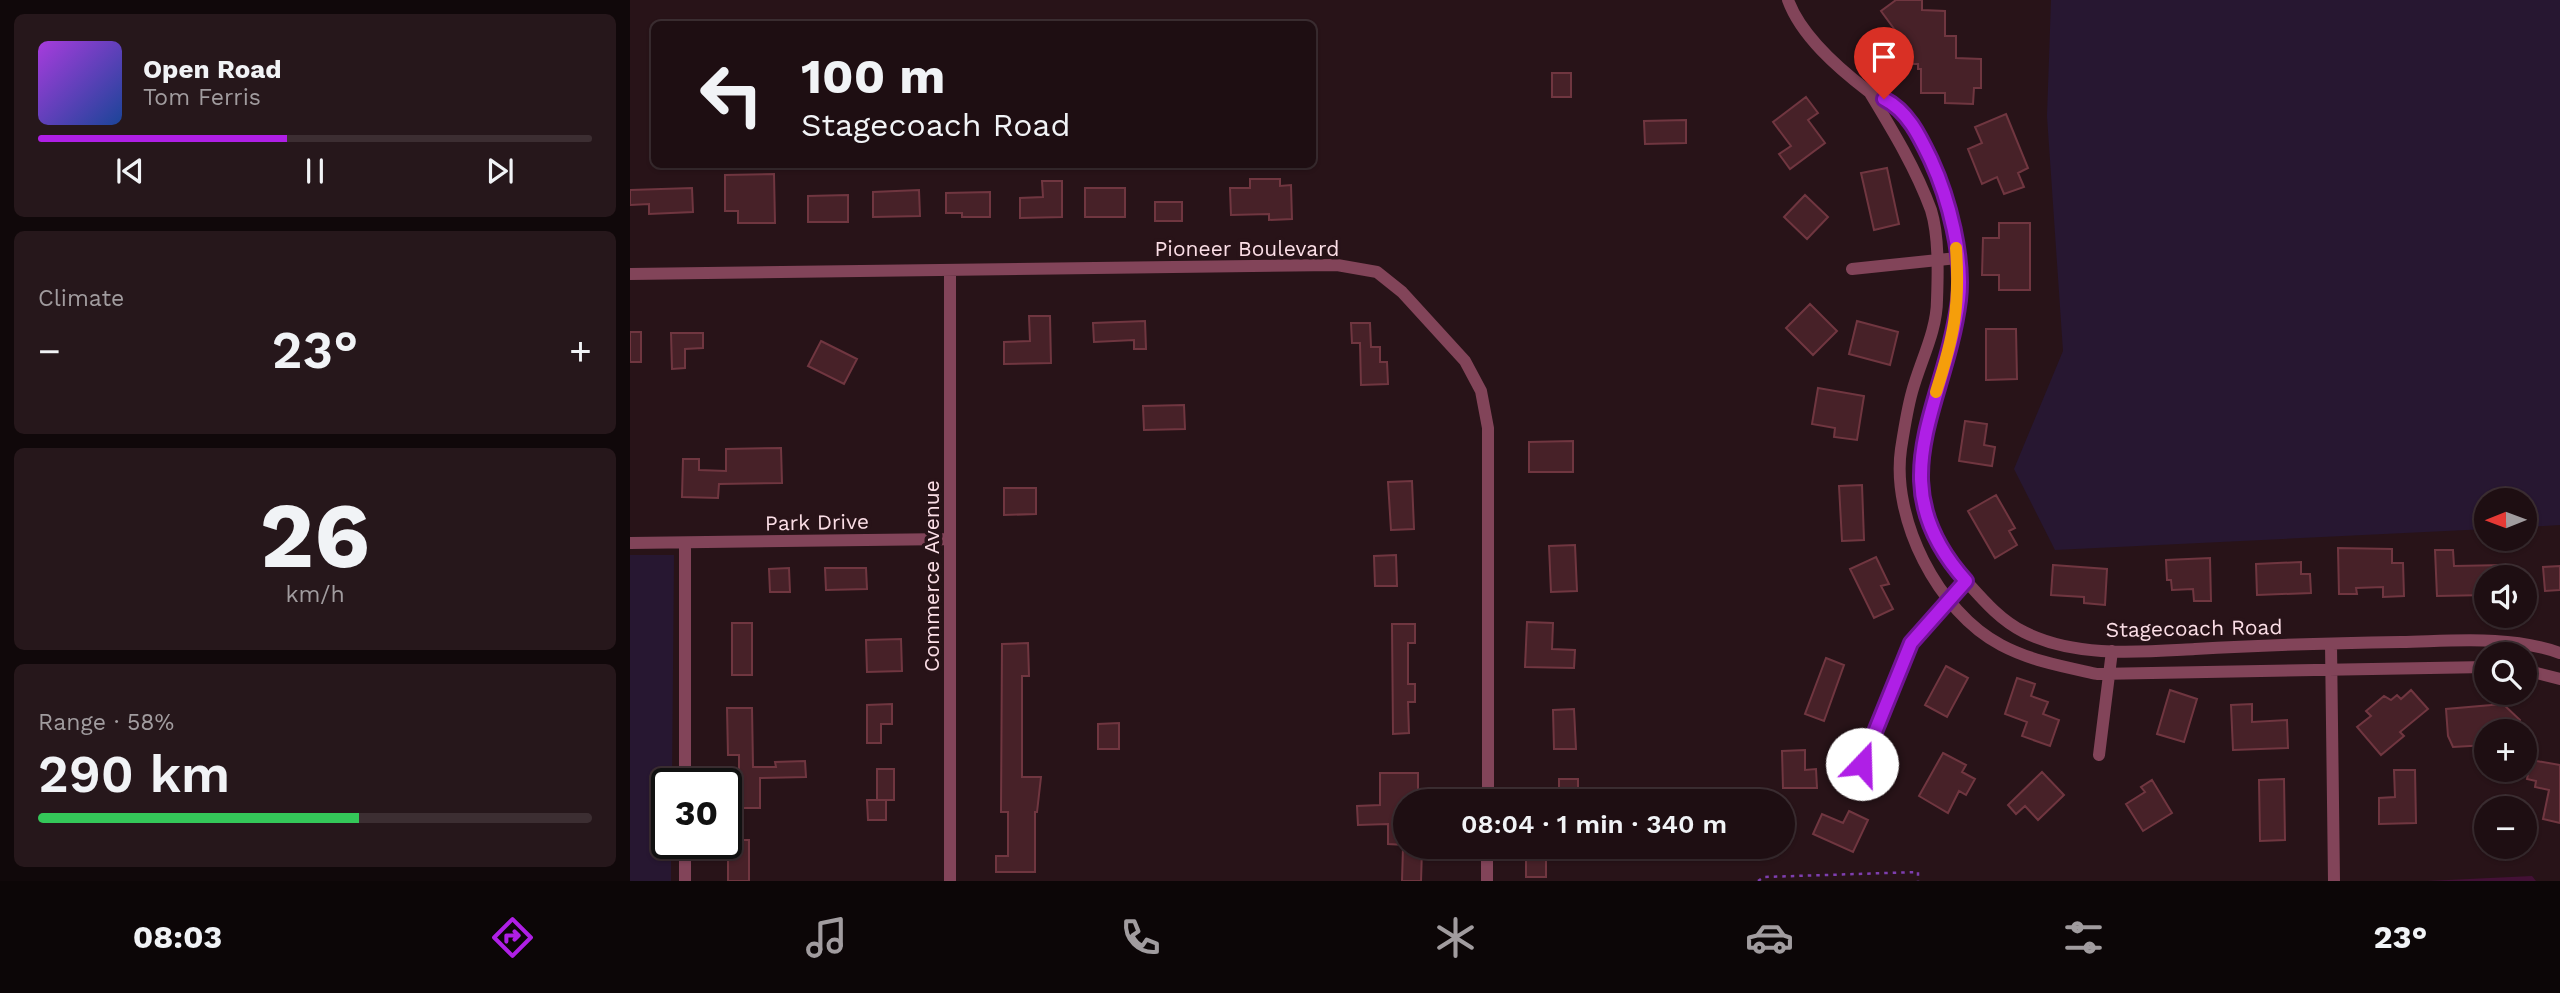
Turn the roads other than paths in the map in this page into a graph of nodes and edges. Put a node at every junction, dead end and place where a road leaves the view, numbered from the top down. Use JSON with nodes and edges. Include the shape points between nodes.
{"nodes":[{"id":1,"x":1788,"y":0,"type":"edge"},
{"id":2,"x":1870,"y":93,"type":"junction"},
{"id":3,"x":1957,"y":258,"type":"junction"},
{"id":4,"x":1936,"y":259,"type":"junction"},
{"id":5,"x":1853,"y":269,"type":"dead end"},
{"id":6,"x":950,"y":271,"type":"junction"},
{"id":7,"x":630,"y":274,"type":"edge"},
{"id":8,"x":950,"y":539,"type":"junction"},
{"id":9,"x":630,"y":543,"type":"edge"},
{"id":10,"x":685,"y":543,"type":"junction"},
{"id":11,"x":1966,"y":581,"type":"junction"},
{"id":12,"x":1950,"y":599,"type":"junction"},
{"id":13,"x":2330,"y":643,"type":"junction"},
{"id":14,"x":2112,"y":651,"type":"junction"},
{"id":15,"x":2560,"y":653,"type":"edge"},
{"id":16,"x":2474,"y":667,"type":"edge"},
{"id":17,"x":2331,"y":670,"type":"junction"},
{"id":18,"x":2537,"y":673,"type":"edge"},
{"id":19,"x":2110,"y":674,"type":"junction"},
{"id":20,"x":2560,"y":679,"type":"edge"},
{"id":21,"x":2098,"y":755,"type":"dead end"},
{"id":22,"x":1862,"y":764,"type":"dead end"},
{"id":23,"x":685,"y":768,"type":"edge"},
{"id":24,"x":1488,"y":789,"type":"edge"},
{"id":25,"x":685,"y":859,"type":"edge"},
{"id":26,"x":1488,"y":859,"type":"edge"},
{"id":27,"x":685,"y":881,"type":"edge"},
{"id":28,"x":950,"y":881,"type":"edge"},
{"id":29,"x":1488,"y":881,"type":"edge"},
{"id":30,"x":2334,"y":881,"type":"edge"}],
"edges":[{"from":1,"to":2,"type":"street","name":"Stagecoach Road","via":[[1822,51]]},
{"from":2,"to":3,"type":"street","name":"Stagecoach Road","via":[[1897,106],[1921,137],[1941,183]]},
{"from":2,"to":4,"type":"street","name":"Stagecoach Road","via":[[1904,149],[1931,213]]},
{"from":3,"to":4,"type":"street"},
{"from":3,"to":11,"type":"street","name":"Stagecoach Road","via":[[1959,297],[1951,345],[1922,440],[1921,490],[1935,538]]},
{"from":4,"to":5,"type":"street"},
{"from":4,"to":12,"type":"street","name":"Stagecoach Road","via":[[1937,303],[1900,452],[1901,500],[1912,535]]},
{"from":6,"to":7,"type":"street","name":"Pioneer Boulevard"},
{"from":6,"to":8,"type":"street","name":"Commerce Avenue"},
{"from":6,"to":24,"type":"street","name":"Pioneer Boulevard","via":[[1337,265],[1377,272],[1402,292],[1465,361],[1481,391],[1486,416]]},
{"from":8,"to":10,"type":"street","name":"Park Drive"},
{"from":8,"to":28,"type":"street","name":"Commerce Avenue"},
{"from":9,"to":10,"type":"street","name":"Park Drive"},
{"from":10,"to":23,"type":"street"},
{"from":11,"to":12,"type":"street"},
{"from":11,"to":14,"type":"street","name":"Stagecoach Road","via":[[1989,607],[2023,632],[2065,646]]},
{"from":12,"to":19,"type":"street","name":"Stagecoach Road","via":[[1969,624],[2001,645],[2047,663]]},
{"from":12,"to":22,"type":"street","via":[[1911,643]]},
{"from":13,"to":14,"type":"street","name":"Stagecoach Road"},
{"from":13,"to":15,"type":"street","name":"Stagecoach Road","via":[[2488,640]]},
{"from":13,"to":17,"type":"street"},
{"from":14,"to":19,"type":"street"},
{"from":16,"to":17,"type":"street","name":"Stagecoach Road"},
{"from":17,"to":19,"type":"street","name":"Stagecoach Road"},
{"from":17,"to":30,"type":"street"},
{"from":18,"to":20,"type":"street"},
{"from":19,"to":21,"type":"street"},
{"from":25,"to":27,"type":"street"},
{"from":26,"to":29,"type":"street"}]}
